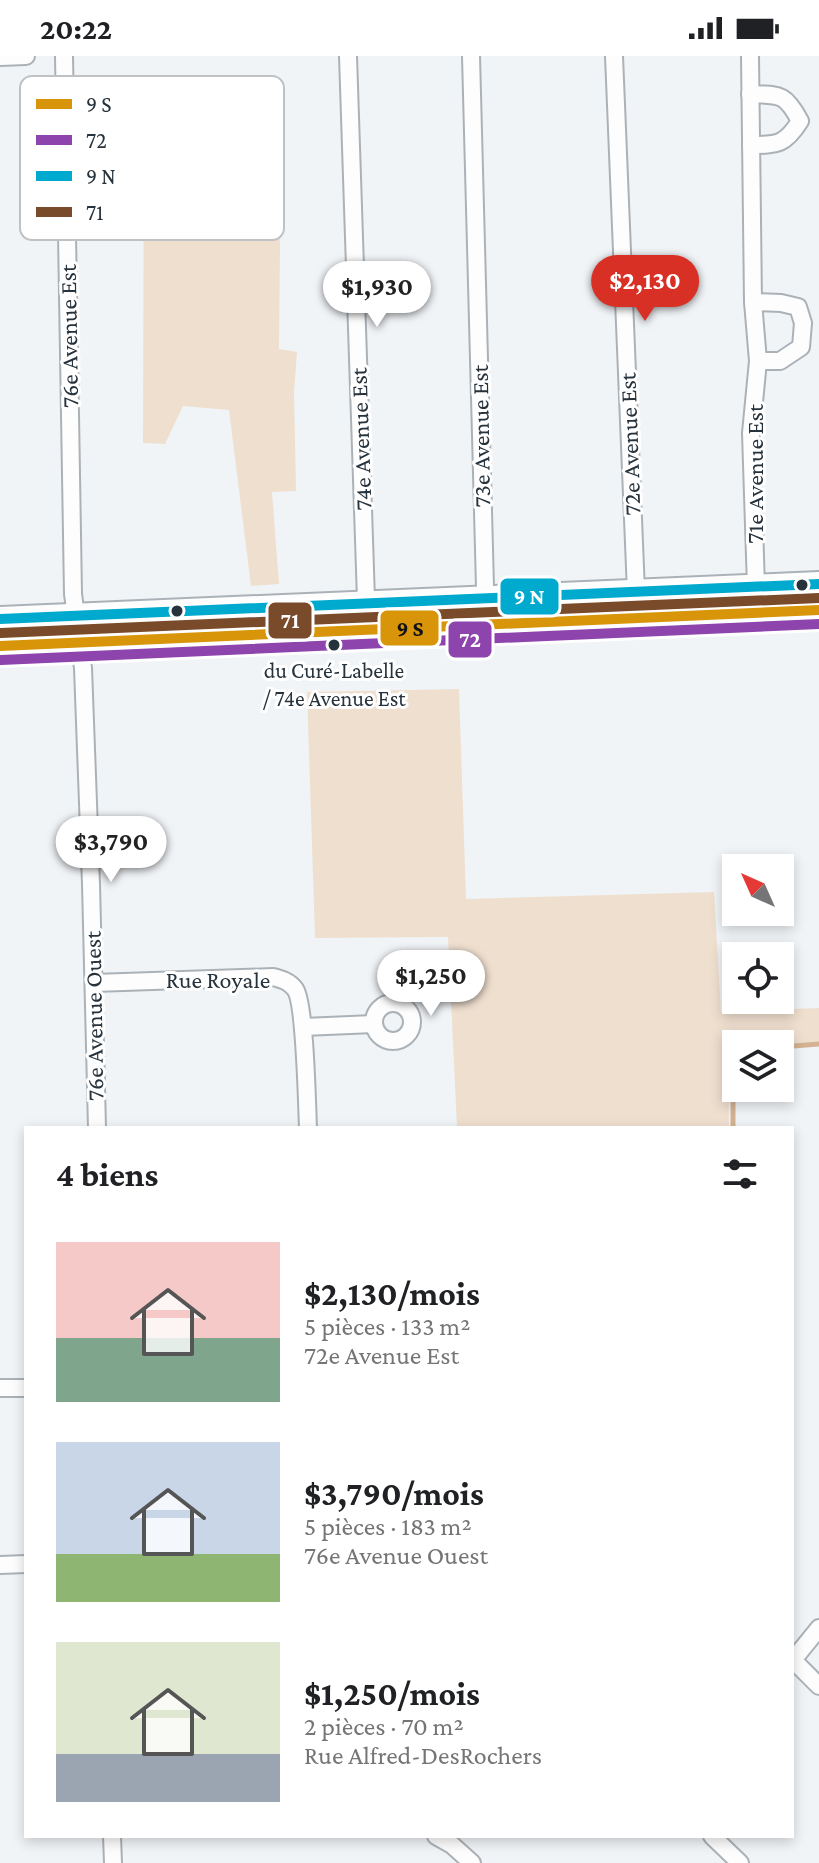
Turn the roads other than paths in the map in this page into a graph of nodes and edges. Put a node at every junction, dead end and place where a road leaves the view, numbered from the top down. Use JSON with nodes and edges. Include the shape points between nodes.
{"nodes":[{"id":1,"x":26,"y":56,"type":"edge"},
{"id":2,"x":64,"y":56,"type":"edge"},
{"id":3,"x":348,"y":56,"type":"edge"},
{"id":4,"x":471,"y":56,"type":"edge"},
{"id":5,"x":614,"y":56,"type":"edge"},
{"id":6,"x":750,"y":56,"type":"edge"},
{"id":7,"x":0,"y":57,"type":"edge"},
{"id":8,"x":64,"y":76,"type":"edge"},
{"id":9,"x":750,"y":94,"type":"junction"},
{"id":10,"x":751,"y":145,"type":"junction"},
{"id":11,"x":67,"y":240,"type":"edge"},
{"id":12,"x":753,"y":302,"type":"junction"},
{"id":13,"x":758,"y":361,"type":"junction"},
{"id":14,"x":819,"y":584,"type":"edge"},
{"id":15,"x":756,"y":587,"type":"junction"},
{"id":16,"x":636,"y":592,"type":"junction"},
{"id":17,"x":485,"y":598,"type":"junction"},
{"id":18,"x":366,"y":603,"type":"junction"},
{"id":19,"x":819,"y":610,"type":"edge"},
{"id":20,"x":75,"y":616,"type":"junction"},
{"id":21,"x":0,"y":619,"type":"edge"},
{"id":22,"x":486,"y":625,"type":"junction"},
{"id":23,"x":367,"y":630,"type":"junction"},
{"id":24,"x":79,"y":643,"type":"junction"},
{"id":25,"x":0,"y":646,"type":"edge"},
{"id":26,"x":94,"y":983,"type":"junction"},
{"id":27,"x":374,"y":1024,"type":"dead end"},
{"id":28,"x":303,"y":1027,"type":"junction"},
{"id":29,"x":97,"y":1126,"type":"edge"},
{"id":30,"x":308,"y":1126,"type":"edge"},
{"id":31,"x":0,"y":1388,"type":"edge"},
{"id":32,"x":24,"y":1388,"type":"edge"},
{"id":33,"x":24,"y":1564,"type":"edge"},
{"id":34,"x":0,"y":1565,"type":"edge"},
{"id":35,"x":819,"y":1628,"type":"edge"},
{"id":36,"x":794,"y":1658,"type":"edge"},
{"id":37,"x":794,"y":1662,"type":"edge"},
{"id":38,"x":819,"y":1686,"type":"edge"},
{"id":39,"x":112,"y":1838,"type":"edge"},
{"id":40,"x":440,"y":1838,"type":"edge"},
{"id":41,"x":714,"y":1838,"type":"edge"},
{"id":42,"x":113,"y":1863,"type":"edge"},
{"id":43,"x":472,"y":1863,"type":"edge"},
{"id":44,"x":740,"y":1863,"type":"edge"}],
"edges":[{"from":1,"to":7,"type":"street"},
{"from":2,"to":8,"type":"street","name":"76e Avenue Est"},
{"from":3,"to":18,"type":"street","name":"74e Avenue Est"},
{"from":4,"to":17,"type":"street","name":"73e Avenue Est"},
{"from":5,"to":16,"type":"street","name":"72e Avenue Est"},
{"from":6,"to":9,"type":"street","name":"71e Avenue Est"},
{"from":9,"to":10,"type":"street","name":"71e Avenue Est"},
{"from":9,"to":10,"type":"street","via":[[778,95],[800,121],[777,145]]},
{"from":10,"to":12,"type":"street","name":"71e Avenue Est"},
{"from":11,"to":20,"type":"street","name":"76e Avenue Est"},
{"from":12,"to":13,"type":"street","name":"71e Avenue Est"},
{"from":12,"to":13,"type":"street","via":[[798,307],[803,323],[801,347],[780,361]]},
{"from":13,"to":15,"type":"street","name":"71e Avenue Est","via":[[751,433]]},
{"from":14,"to":15,"type":"main road"},
{"from":15,"to":16,"type":"main road"},
{"from":16,"to":17,"type":"main road"},
{"from":17,"to":18,"type":"main road"},
{"from":17,"to":22,"type":"street","name":"73e Avenue Est"},
{"from":18,"to":20,"type":"main road"},
{"from":18,"to":23,"type":"street","name":"74e Avenue Est"},
{"from":19,"to":22,"type":"main road"},
{"from":20,"to":21,"type":"main road"},
{"from":20,"to":24,"type":"street","name":"76e Avenue Ouest"},
{"from":22,"to":23,"type":"main road"},
{"from":23,"to":24,"type":"main road"},
{"from":24,"to":25,"type":"main road"},
{"from":24,"to":26,"type":"street","name":"76e Avenue Ouest"},
{"from":26,"to":28,"type":"street","name":"Rue Royale","via":[[273,977],[297,991]]},
{"from":26,"to":29,"type":"street","name":"76e Avenue Ouest"},
{"from":27,"to":28,"type":"street"},
{"from":28,"to":30,"type":"street","name":"Rue Royale"},
{"from":31,"to":32,"type":"street"},
{"from":33,"to":34,"type":"street"},
{"from":35,"to":36,"type":"street"},
{"from":37,"to":38,"type":"street"},
{"from":39,"to":42,"type":"street"},
{"from":40,"to":43,"type":"street"},
{"from":41,"to":44,"type":"street"}]}
